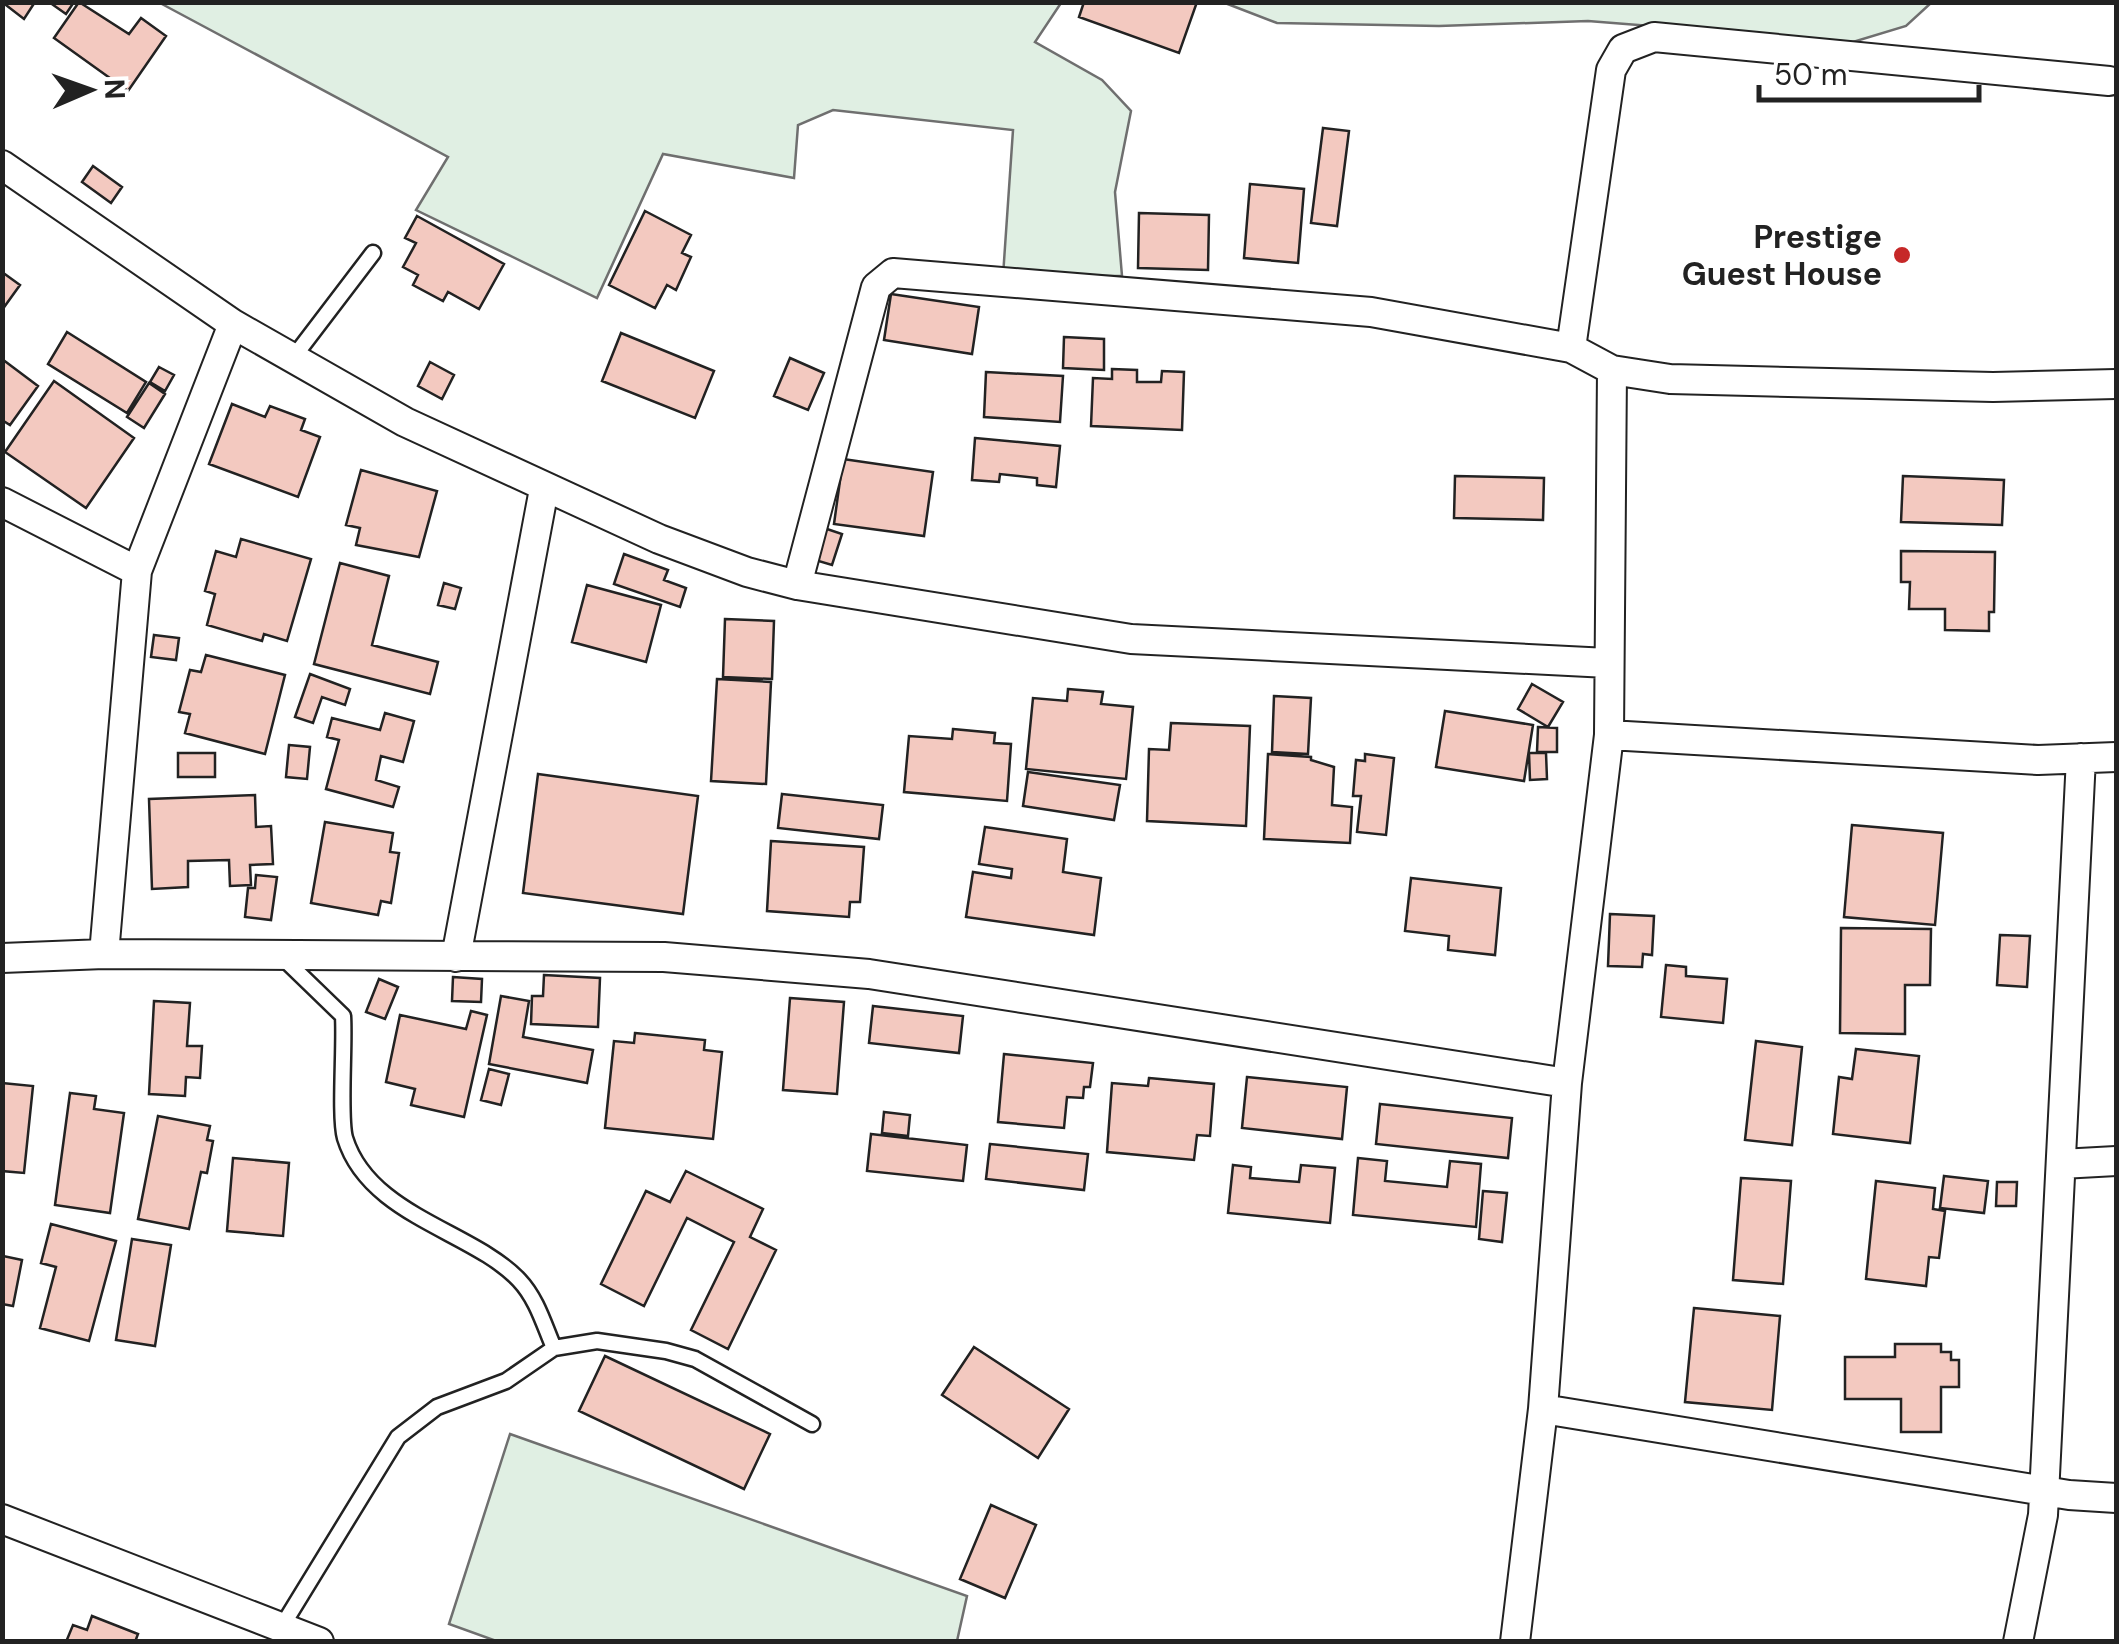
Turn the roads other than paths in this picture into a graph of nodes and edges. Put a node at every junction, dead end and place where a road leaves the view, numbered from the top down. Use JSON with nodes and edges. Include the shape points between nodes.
{"nodes":[{"id":1,"x":2109,"y":81,"type":"dead end"},
{"id":2,"x":2,"y":166,"type":"edge"},
{"id":3,"x":373,"y":252,"type":"dead end"},
{"id":4,"x":233,"y":324,"type":"junction"},
{"id":5,"x":1571,"y":348,"type":"junction"},
{"id":6,"x":293,"y":358,"type":"junction"},
{"id":7,"x":1612,"y":370,"type":"junction"},
{"id":8,"x":2116,"y":384,"type":"edge"},
{"id":9,"x":544,"y":489,"type":"junction"},
{"id":10,"x":2,"y":502,"type":"edge"},
{"id":11,"x":138,"y":571,"type":"junction"},
{"id":12,"x":797,"y":585,"type":"junction"},
{"id":13,"x":1608,"y":662,"type":"junction"},
{"id":14,"x":1608,"y":735,"type":"junction"},
{"id":15,"x":2116,"y":757,"type":"edge"},
{"id":16,"x":2081,"y":758,"type":"junction"},
{"id":17,"x":104,"y":954,"type":"junction"},
{"id":18,"x":281,"y":956,"type":"junction"},
{"id":19,"x":456,"y":957,"type":"junction"},
{"id":20,"x":2,"y":958,"type":"edge"},
{"id":21,"x":1567,"y":1082,"type":"junction"},
{"id":22,"x":2116,"y":1161,"type":"edge"},
{"id":23,"x":2061,"y":1164,"type":"junction"},
{"id":24,"x":554,"y":1348,"type":"junction"},
{"id":25,"x":1543,"y":1409,"type":"junction"},
{"id":26,"x":812,"y":1424,"type":"dead end"},
{"id":27,"x":2044,"y":1490,"type":"junction"},
{"id":28,"x":2116,"y":1498,"type":"edge"},
{"id":29,"x":2,"y":1519,"type":"edge"},
{"id":30,"x":281,"y":1628,"type":"junction"},
{"id":31,"x":320,"y":1642,"type":"edge"},
{"id":32,"x":1515,"y":1642,"type":"edge"},
{"id":33,"x":2018,"y":1642,"type":"edge"}],
"edges":[{"from":1,"to":5,"type":"street","via":[[1654,38],[1623,49],[1610,70]]},
{"from":2,"to":4,"type":"street"},
{"from":3,"to":6,"type":"lane"},
{"from":4,"to":6,"type":"street"},
{"from":4,"to":11,"type":"street"},
{"from":5,"to":7,"type":"street"},
{"from":5,"to":12,"type":"street","via":[[1371,312],[893,273],[876,286]]},
{"from":6,"to":9,"type":"street"},
{"from":7,"to":8,"type":"street","via":[[1670,380]]},
{"from":7,"to":13,"type":"street"},
{"from":9,"to":12,"type":"street","via":[[659,540]]},
{"from":9,"to":19,"type":"street"},
{"from":10,"to":11,"type":"street"},
{"from":11,"to":17,"type":"street"},
{"from":12,"to":13,"type":"street","via":[[1146,640]]},
{"from":13,"to":14,"type":"street"},
{"from":14,"to":16,"type":"street"},
{"from":14,"to":21,"type":"street"},
{"from":15,"to":16,"type":"street"},
{"from":16,"to":23,"type":"street"},
{"from":17,"to":18,"type":"street"},
{"from":17,"to":20,"type":"street"},
{"from":18,"to":19,"type":"street"},
{"from":18,"to":24,"type":"lane","via":[[343,1016],[344,1136],[357,1161],[398,1204],[511,1272],[534,1300]]},
{"from":19,"to":21,"type":"street","via":[[664,957],[869,974]]},
{"from":21,"to":25,"type":"street"},
{"from":22,"to":23,"type":"street"},
{"from":23,"to":27,"type":"street"},
{"from":24,"to":26,"type":"lane","via":[[597,1341],[666,1350],[695,1359]]},
{"from":24,"to":30,"type":"lane","via":[[506,1381],[416,1419],[398,1437]]},
{"from":25,"to":27,"type":"street"},
{"from":25,"to":32,"type":"street"},
{"from":27,"to":28,"type":"street"},
{"from":27,"to":33,"type":"street"},
{"from":29,"to":30,"type":"street"},
{"from":30,"to":31,"type":"street"}]}
